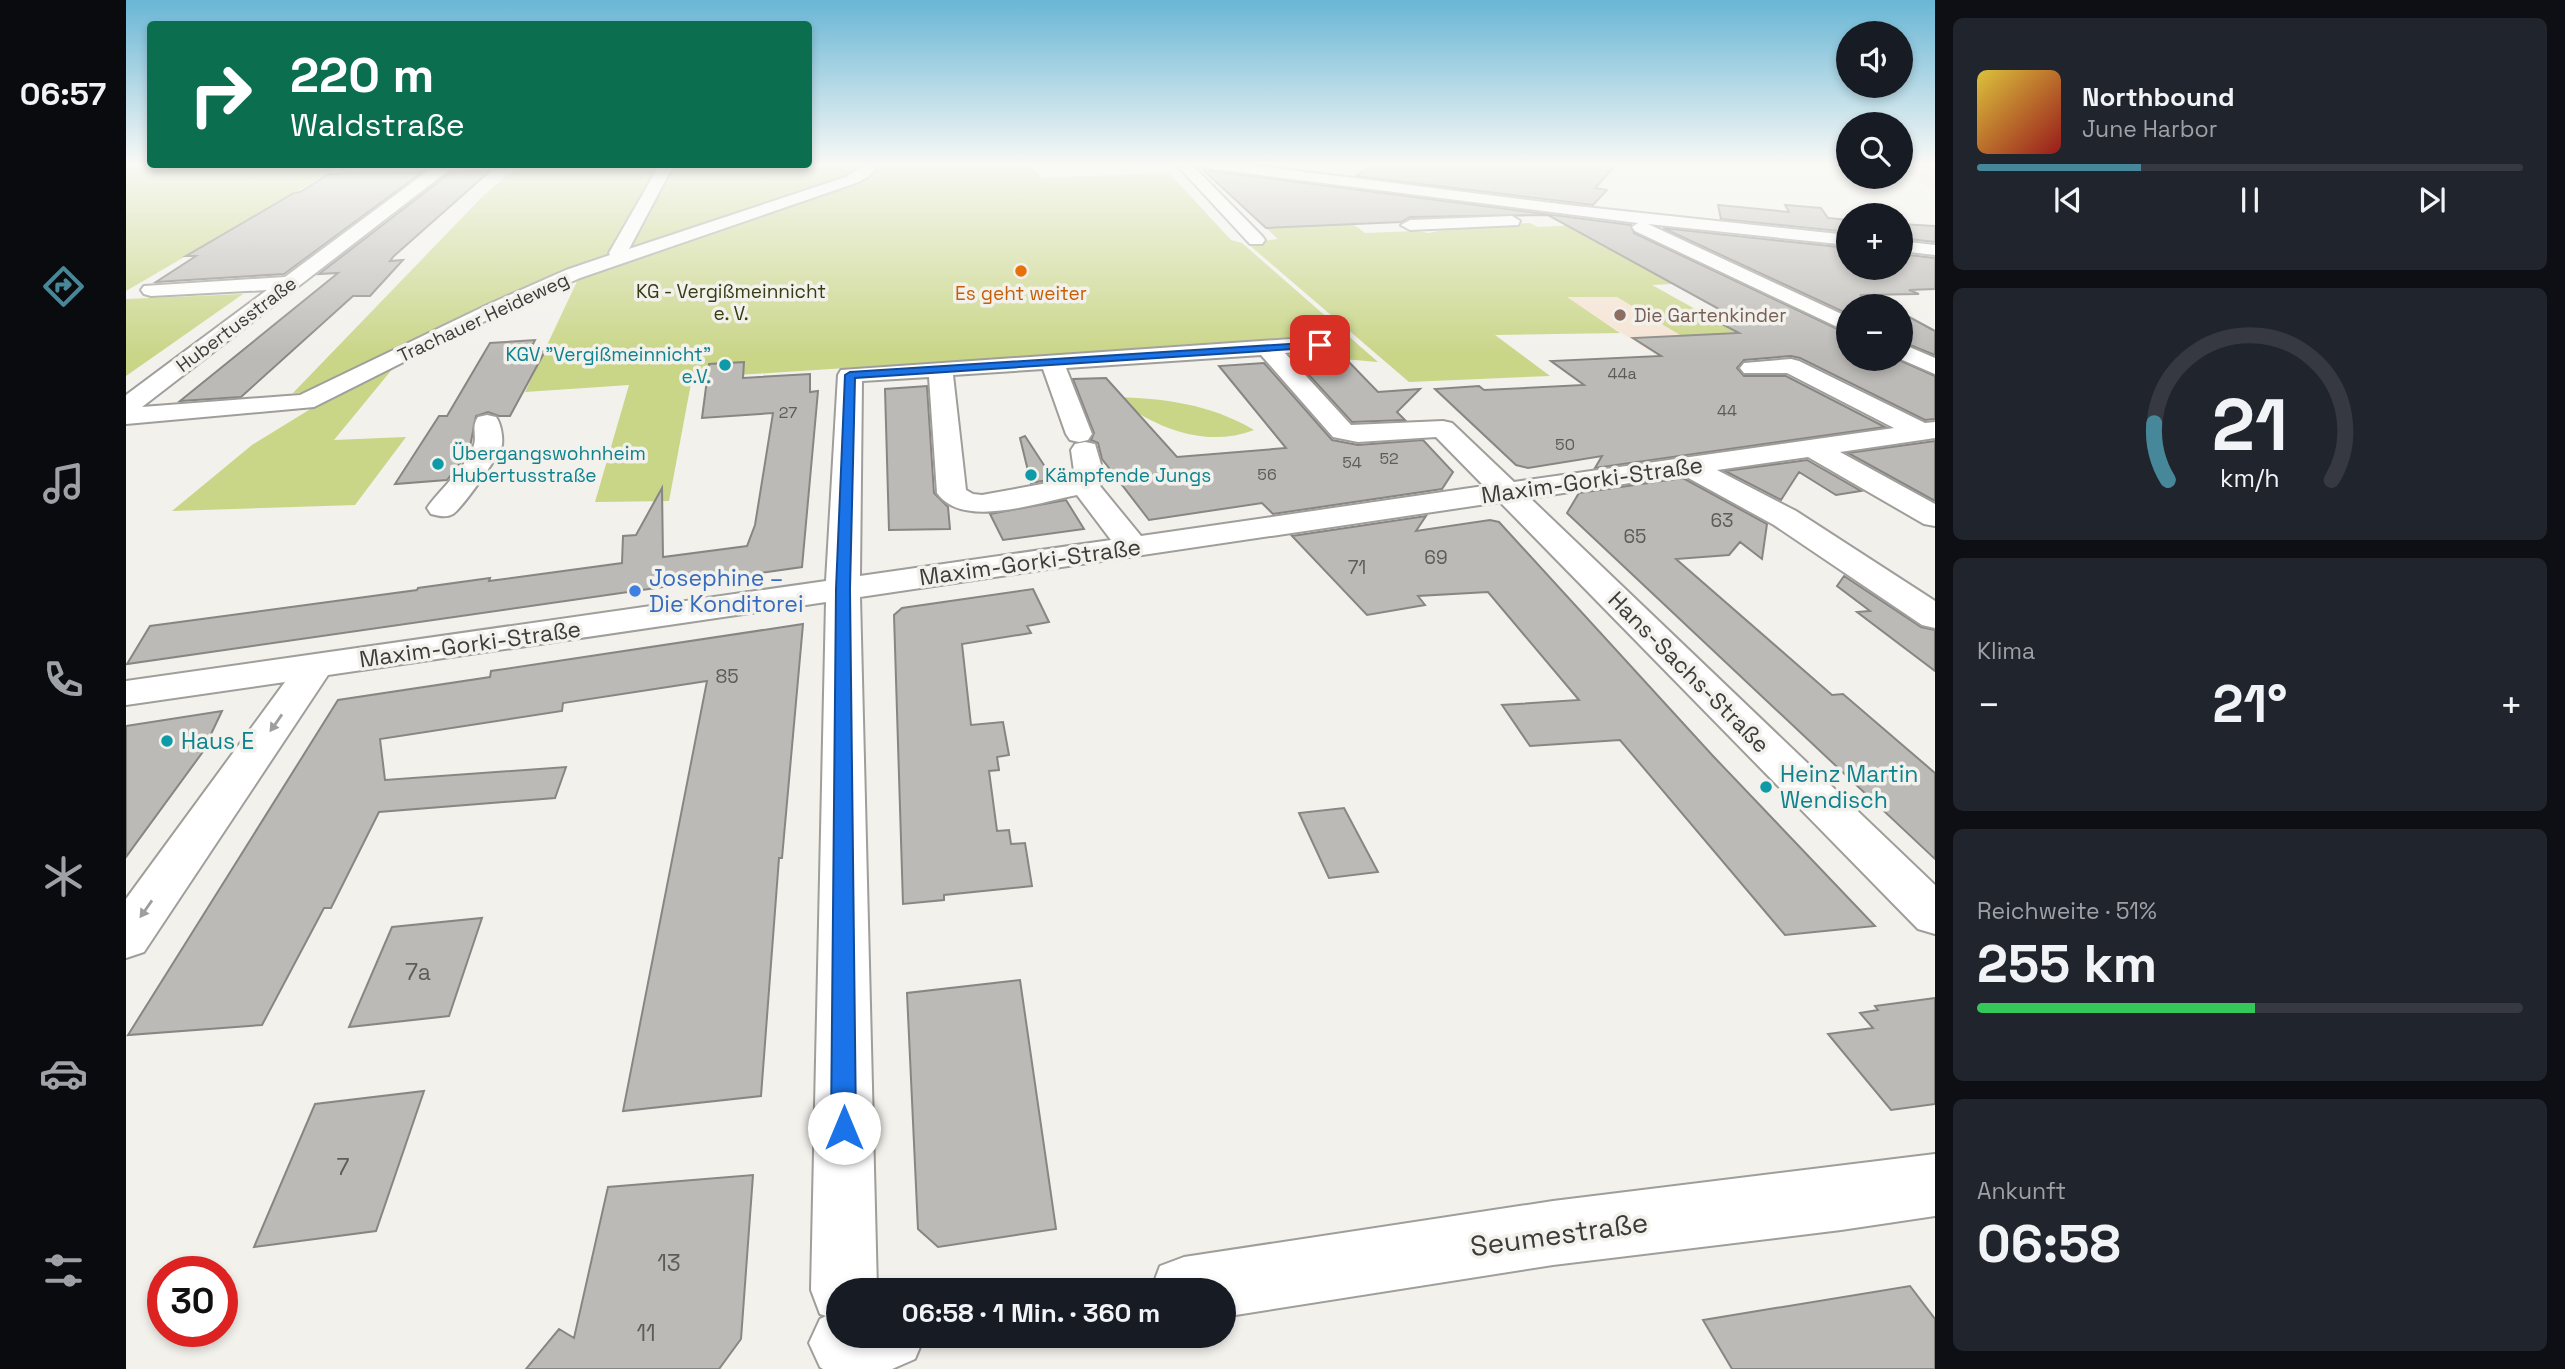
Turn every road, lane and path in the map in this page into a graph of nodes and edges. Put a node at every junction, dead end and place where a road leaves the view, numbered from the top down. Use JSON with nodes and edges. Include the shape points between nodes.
{"nodes":[{"id":1,"x":363,"y":228,"type":"edge"},
{"id":2,"x":632,"y":228,"type":"edge"},
{"id":3,"x":707,"y":228,"type":"edge"},
{"id":4,"x":1244,"y":228,"type":"edge"},
{"id":5,"x":1643,"y":228,"type":"edge"},
{"id":6,"x":1736,"y":228,"type":"edge"},
{"id":7,"x":1836,"y":239,"type":"edge"},
{"id":8,"x":1256,"y":240,"type":"dead end"},
{"id":9,"x":1913,"y":247,"type":"edge"},
{"id":10,"x":1935,"y":250,"type":"edge"},
{"id":11,"x":623,"y":256,"type":"junction"},
{"id":12,"x":290,"y":283,"type":"junction"},
{"id":13,"x":151,"y":290,"type":"dead end"},
{"id":14,"x":1836,"y":319,"type":"edge"},
{"id":15,"x":1320,"y":345,"type":"dead end"},
{"id":16,"x":1267,"y":347,"type":"junction"},
{"id":17,"x":1913,"y":356,"type":"edge"},
{"id":18,"x":1052,"y":362,"type":"junction"},
{"id":19,"x":1935,"y":366,"type":"edge"},
{"id":20,"x":1752,"y":368,"type":"dead end"},
{"id":21,"x":940,"y":369,"type":"junction"},
{"id":22,"x":126,"y":407,"type":"edge"},
{"id":23,"x":126,"y":416,"type":"edge"},
{"id":24,"x":487,"y":423,"type":"dead end"},
{"id":25,"x":1928,"y":431,"type":"edge"},
{"id":26,"x":1813,"y":448,"type":"junction"},
{"id":27,"x":1687,"y":466,"type":"junction"},
{"id":28,"x":1084,"y":485,"type":"junction"},
{"id":29,"x":1507,"y":493,"type":"junction"},
{"id":30,"x":442,"y":508,"type":"dead end"},
{"id":31,"x":1935,"y":517,"type":"edge"},
{"id":32,"x":1132,"y":546,"type":"junction"},
{"id":33,"x":843,"y":589,"type":"junction"},
{"id":34,"x":1935,"y":617,"type":"edge"},
{"id":35,"x":315,"y":667,"type":"junction"},
{"id":36,"x":126,"y":694,"type":"edge"},
{"id":37,"x":1935,"y":915,"type":"edge"},
{"id":38,"x":126,"y":938,"type":"edge"},
{"id":39,"x":1935,"y":1185,"type":"edge"},
{"id":40,"x":849,"y":1278,"type":"edge"},
{"id":41,"x":1236,"y":1282,"type":"edge"}],
"edges":[{"from":1,"to":12,"type":"street","name":"Hubertusstraße"},
{"from":2,"to":11,"type":"street","via":[[618,253]]},
{"from":3,"to":11,"type":"street","name":"Trachauer Heideweg"},
{"from":4,"to":8,"type":"street"},
{"from":5,"to":14,"type":"street"},
{"from":6,"to":7,"type":"street"},
{"from":9,"to":10,"type":"street"},
{"from":11,"to":23,"type":"street","name":"Trachauer Heideweg","via":[[534,290],[305,402]]},
{"from":12,"to":13,"type":"street"},
{"from":12,"to":22,"type":"street","name":"Hubertusstraße"},
{"from":15,"to":16,"type":"street"},
{"from":16,"to":18,"type":"street"},
{"from":16,"to":29,"type":"street","name":"Hans-Sachs-Straße","via":[[1342,431],[1443,429]]},
{"from":17,"to":19,"type":"street"},
{"from":18,"to":21,"type":"street"},
{"from":18,"to":28,"type":"street","via":[[1082,442],[1091,478]]},
{"from":20,"to":25,"type":"street","via":[[1791,366]]},
{"from":21,"to":28,"type":"street","via":[[951,493],[958,499],[982,504]]},
{"from":21,"to":33,"type":"street","via":[[850,375]]},
{"from":24,"to":30,"type":"street","via":[[488,445]]},
{"from":25,"to":26,"type":"street","name":"Maxim-Gorki-Straße"},
{"from":26,"to":27,"type":"street","name":"Maxim-Gorki-Straße"},
{"from":26,"to":31,"type":"street"},
{"from":27,"to":29,"type":"street","name":"Maxim-Gorki-Straße"},
{"from":27,"to":34,"type":"street","via":[[1785,518]]},
{"from":28,"to":32,"type":"street"},
{"from":29,"to":32,"type":"street","name":"Maxim-Gorki-Straße"},
{"from":29,"to":37,"type":"street","name":"Hans-Sachs-Straße"},
{"from":32,"to":33,"type":"street","name":"Maxim-Gorki-Straße"},
{"from":33,"to":35,"type":"street","name":"Maxim-Gorki-Straße"},
{"from":33,"to":40,"type":"street"},
{"from":35,"to":36,"type":"street","name":"Maxim-Gorki-Straße"},
{"from":35,"to":38,"type":"street","one_way":true},
{"from":39,"to":41,"type":"street","name":"Seumestraße","via":[[1553,1234]]}]}
